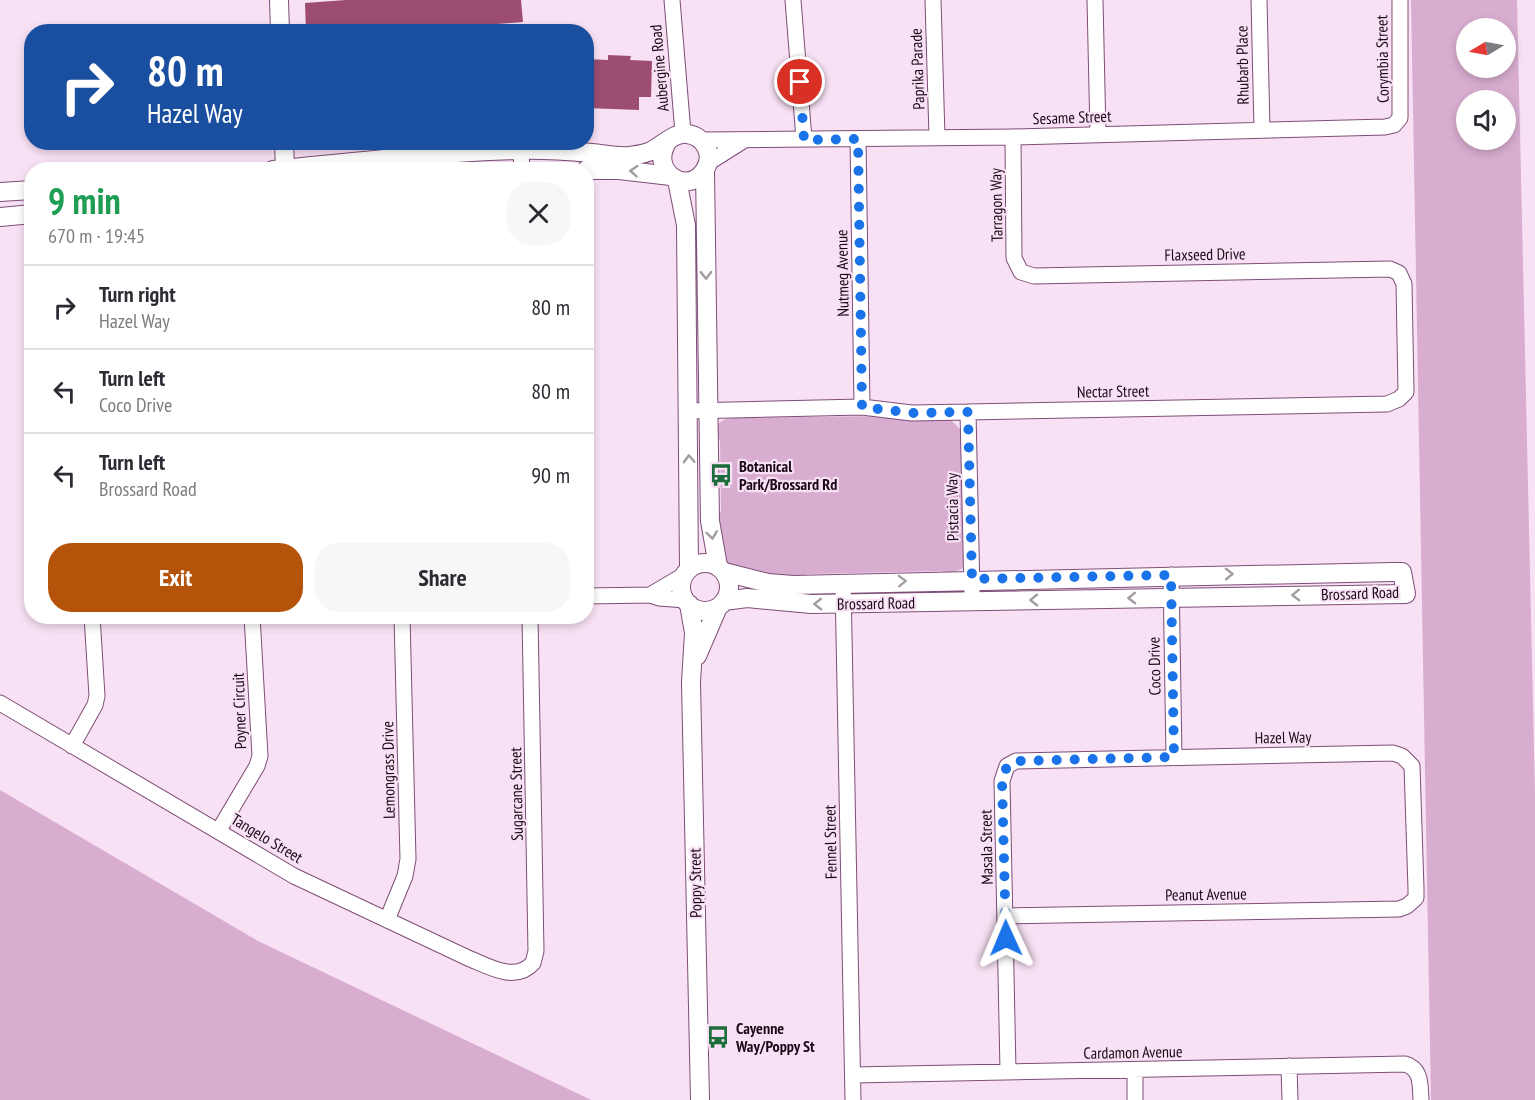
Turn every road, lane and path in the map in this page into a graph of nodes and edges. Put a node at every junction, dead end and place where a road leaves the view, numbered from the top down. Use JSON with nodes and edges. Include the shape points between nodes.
{"nodes":[{"id":1,"x":279,"y":0,"type":"edge"},
{"id":2,"x":672,"y":0,"type":"edge"},
{"id":3,"x":793,"y":0,"type":"edge"},
{"id":4,"x":933,"y":0,"type":"edge"},
{"id":5,"x":1095,"y":0,"type":"edge"},
{"id":6,"x":1259,"y":0,"type":"edge"},
{"id":7,"x":1400,"y":0,"type":"edge"},
{"id":8,"x":280,"y":24,"type":"edge"},
{"id":9,"x":1400,"y":118,"type":"joint"},
{"id":10,"x":1262,"y":129,"type":"junction"},
{"id":11,"x":1098,"y":134,"type":"junction"},
{"id":12,"x":675,"y":137,"type":"junction"},
{"id":13,"x":1013,"y":137,"type":"junction"},
{"id":14,"x":937,"y":138,"type":"junction"},
{"id":15,"x":858,"y":139,"type":"junction"},
{"id":16,"x":701,"y":140,"type":"junction"},
{"id":17,"x":804,"y":140,"type":"junction"},
{"id":18,"x":743,"y":141,"type":"junction"},
{"id":19,"x":521,"y":150,"type":"junction"},
{"id":20,"x":398,"y":162,"type":"edge"},
{"id":21,"x":522,"y":162,"type":"edge"},
{"id":22,"x":707,"y":167,"type":"junction"},
{"id":23,"x":594,"y":170,"type":"edge"},
{"id":24,"x":674,"y":178,"type":"junction"},
{"id":25,"x":24,"y":190,"type":"edge"},
{"id":26,"x":0,"y":192,"type":"edge"},
{"id":27,"x":24,"y":215,"type":"edge"},
{"id":28,"x":0,"y":217,"type":"edge"},
{"id":29,"x":1390,"y":269,"type":"joint"},
{"id":30,"x":1021,"y":272,"type":"joint"},
{"id":31,"x":862,"y":407,"type":"junction"},
{"id":32,"x":688,"y":411,"type":"junction"},
{"id":33,"x":708,"y":411,"type":"junction"},
{"id":34,"x":968,"y":412,"type":"junction"},
{"id":35,"x":721,"y":569,"type":"junction"},
{"id":36,"x":687,"y":572,"type":"junction"},
{"id":37,"x":1171,"y":575,"type":"junction"},
{"id":38,"x":972,"y":579,"type":"junction"},
{"id":39,"x":843,"y":583,"type":"junction"},
{"id":40,"x":650,"y":595,"type":"junction"},
{"id":41,"x":594,"y":596,"type":"edge"},
{"id":42,"x":1171,"y":597,"type":"junction"},
{"id":43,"x":972,"y":601,"type":"junction"},
{"id":44,"x":687,"y":602,"type":"junction"},
{"id":45,"x":843,"y":603,"type":"junction"},
{"id":46,"x":721,"y":604,"type":"junction"},
{"id":47,"x":92,"y":624,"type":"edge"},
{"id":48,"x":252,"y":624,"type":"edge"},
{"id":49,"x":402,"y":624,"type":"edge"},
{"id":50,"x":530,"y":624,"type":"edge"},
{"id":51,"x":692,"y":666,"type":"junction"},
{"id":52,"x":0,"y":703,"type":"edge"},
{"id":53,"x":72,"y":746,"type":"junction"},
{"id":54,"x":1174,"y":757,"type":"junction"},
{"id":55,"x":1007,"y":766,"type":"joint"},
{"id":56,"x":219,"y":830,"type":"junction"},
{"id":57,"x":1407,"y":906,"type":"joint"},
{"id":58,"x":1005,"y":916,"type":"junction"},
{"id":59,"x":387,"y":920,"type":"junction"},
{"id":60,"x":528,"y":969,"type":"joint"},
{"id":61,"x":1289,"y":1066,"type":"junction"},
{"id":62,"x":1135,"y":1070,"type":"junction"},
{"id":63,"x":1008,"y":1071,"type":"junction"},
{"id":64,"x":853,"y":1075,"type":"junction"},
{"id":65,"x":700,"y":1100,"type":"edge"},
{"id":66,"x":853,"y":1100,"type":"edge"},
{"id":67,"x":1135,"y":1100,"type":"edge"},
{"id":68,"x":1290,"y":1100,"type":"edge"},
{"id":69,"x":1421,"y":1100,"type":"edge"}],
"edges":[{"from":1,"to":8,"type":"street"},
{"from":2,"to":12,"type":"street","name":"Aubergine Road"},
{"from":3,"to":17,"type":"street"},
{"from":4,"to":14,"type":"street","name":"Paprika Parade"},
{"from":5,"to":11,"type":"street"},
{"from":6,"to":10,"type":"street","name":"Rhubarb Place"},
{"from":7,"to":9,"type":"street","name":"Corymbia Street"},
{"from":9,"to":10,"type":"street","name":"Sesame Street","via":[[1385,127]]},
{"from":10,"to":11,"type":"street","name":"Sesame Street"},
{"from":11,"to":13,"type":"street","name":"Sesame Street"},
{"from":12,"to":16,"type":"street"},
{"from":12,"to":19,"type":"street","via":[[649,153],[628,156]]},
{"from":12,"to":24,"type":"street","via":[[661,156]]},
{"from":13,"to":14,"type":"street","name":"Sesame Street"},
{"from":13,"to":30,"type":"street","name":"Tarragon Way","via":[[1014,258]]},
{"from":14,"to":15,"type":"street","name":"Sesame Street"},
{"from":15,"to":17,"type":"street","name":"Sesame Street"},
{"from":15,"to":31,"type":"street","name":"Nutmeg Avenue"},
{"from":16,"to":18,"type":"street","name":"Sesame Street"},
{"from":16,"to":22,"type":"street","via":[[707,148]]},
{"from":17,"to":18,"type":"street","name":"Sesame Street"},
{"from":18,"to":22,"type":"street"},
{"from":19,"to":20,"type":"street"},
{"from":19,"to":21,"type":"street"},
{"from":22,"to":24,"type":"street","via":[[693,180]]},
{"from":22,"to":33,"type":"street","one_way":true},
{"from":24,"to":23,"type":"street","one_way":true,"via":[[638,171]]},
{"from":24,"to":32,"type":"street","via":[[686,225]]},
{"from":25,"to":26,"type":"street"},
{"from":27,"to":28,"type":"street"},
{"from":29,"to":30,"type":"street","name":"Flaxseed Drive","via":[[1034,276]]},
{"from":29,"to":34,"type":"street","name":"Nectar Street","via":[[1399,273],[1404,284],[1407,378],[1406,392],[1387,404]]},
{"from":31,"to":33,"type":"street","name":"Nectar Street"},
{"from":31,"to":34,"type":"street","name":"Nectar Street","via":[[912,413]]},
{"from":32,"to":33,"type":"street","name":"Nectar Street"},
{"from":36,"to":32,"type":"street","one_way":true},
{"from":33,"to":35,"type":"street","one_way":true,"via":[[710,521]]},
{"from":34,"to":38,"type":"street","name":"Pistacia Way"},
{"from":35,"to":36,"type":"street","via":[[703,563]]},
{"from":35,"to":39,"type":"street","name":"Brossard Road","via":[[768,583]]},
{"from":35,"to":46,"type":"street","via":[[729,586]]},
{"from":36,"to":40,"type":"street"},
{"from":36,"to":44,"type":"street","via":[[681,588]]},
{"from":37,"to":38,"type":"street","name":"Brossard Road"},
{"from":37,"to":42,"type":"street","name":"Coco Drive"},
{"from":37,"to":42,"type":"street","name":"Brossard Road","one_way":true,"via":[[1402,572],[1406,594]]},
{"from":39,"to":38,"type":"street","name":"Brossard Road","one_way":true},
{"from":38,"to":43,"type":"street","name":"Pistacia Way"},
{"from":39,"to":45,"type":"street","name":"Fennel Street"},
{"from":40,"to":41,"type":"street"},
{"from":40,"to":44,"type":"street"},
{"from":42,"to":43,"type":"street","name":"Brossard Road","one_way":true},
{"from":42,"to":54,"type":"street","name":"Coco Drive"},
{"from":43,"to":45,"type":"street","name":"Brossard Road"},
{"from":44,"to":46,"type":"street","via":[[703,610]]},
{"from":44,"to":51,"type":"street","name":"Poppy Street","via":[[694,633]]},
{"from":45,"to":46,"type":"street","name":"Brossard Road","one_way":true,"via":[[792,604],[747,598]]},
{"from":45,"to":64,"type":"street","name":"Fennel Street"},
{"from":46,"to":51,"type":"street","name":"Poppy Street"},
{"from":47,"to":53,"type":"street","via":[[97,696]]},
{"from":48,"to":56,"type":"street","name":"Poyner Circuit","via":[[260,756]]},
{"from":49,"to":59,"type":"street","name":"Lemongrass Drive","via":[[408,860]]},
{"from":50,"to":60,"type":"street","name":"Sugarcane Street","via":[[536,951]]},
{"from":51,"to":65,"type":"street","name":"Poppy Street"},
{"from":52,"to":53,"type":"street","name":"Tangelo Street"},
{"from":53,"to":56,"type":"street","name":"Tangelo Street"},
{"from":54,"to":55,"type":"street","name":"Hazel Way","via":[[1016,761]]},
{"from":54,"to":57,"type":"street","name":"Hazel Way","via":[[1385,753],[1402,756],[1412,766],[1414,777],[1416,898]]},
{"from":55,"to":58,"type":"street","name":"Masala Street","via":[[1002,781]]},
{"from":56,"to":59,"type":"street","name":"Tangelo Street","via":[[294,876]]},
{"from":57,"to":58,"type":"street","name":"Peanut Avenue"},
{"from":58,"to":63,"type":"street","name":"Masala Street"},
{"from":59,"to":60,"type":"street","name":"Tangelo Street","via":[[497,970]]},
{"from":61,"to":62,"type":"street","name":"Cardamon Avenue"},
{"from":61,"to":68,"type":"street"},
{"from":61,"to":69,"type":"street","name":"Cardamon Avenue","via":[[1413,1066],[1418,1073]]},
{"from":62,"to":63,"type":"street","name":"Cardamon Avenue"},
{"from":62,"to":67,"type":"street"},
{"from":63,"to":64,"type":"street","name":"Cardamon Avenue"},
{"from":64,"to":66,"type":"street","name":"Fennel Street"}]}
